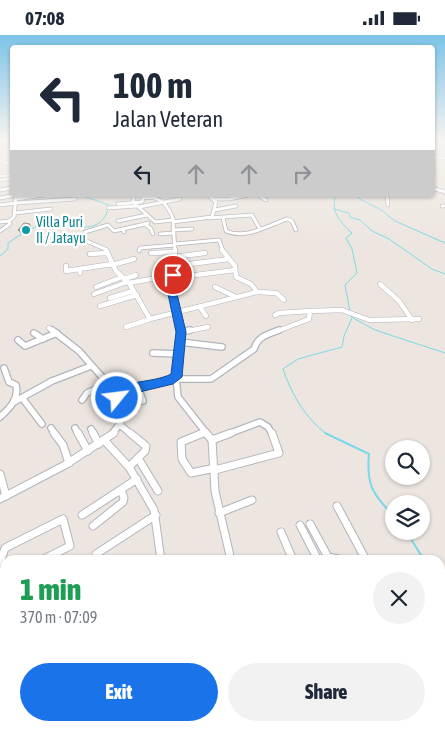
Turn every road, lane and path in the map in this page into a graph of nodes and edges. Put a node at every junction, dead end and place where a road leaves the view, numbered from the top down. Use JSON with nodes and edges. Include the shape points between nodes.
{"nodes":[{"id":1,"x":30,"y":197,"type":"edge"},
{"id":2,"x":134,"y":197,"type":"dead end"},
{"id":3,"x":143,"y":197,"type":"edge"},
{"id":4,"x":158,"y":197,"type":"edge"},
{"id":5,"x":238,"y":197,"type":"edge"},
{"id":6,"x":261,"y":197,"type":"edge"},
{"id":7,"x":387,"y":197,"type":"edge"},
{"id":8,"x":0,"y":198,"type":"edge"},
{"id":9,"x":16,"y":199,"type":"edge"},
{"id":10,"x":75,"y":199,"type":"dead end"},
{"id":11,"x":180,"y":199,"type":"dead end"},
{"id":12,"x":214,"y":199,"type":"edge"},
{"id":13,"x":266,"y":200,"type":"dead end"},
{"id":14,"x":133,"y":202,"type":"junction"},
{"id":15,"x":164,"y":202,"type":"junction"},
{"id":16,"x":388,"y":205,"type":"dead end"},
{"id":17,"x":119,"y":206,"type":"junction"},
{"id":18,"x":138,"y":206,"type":"junction"},
{"id":19,"x":236,"y":206,"type":"dead end"},
{"id":20,"x":0,"y":207,"type":"edge"},
{"id":21,"x":108,"y":208,"type":"dead end"},
{"id":22,"x":51,"y":209,"type":"dead end"},
{"id":23,"x":215,"y":210,"type":"junction"},
{"id":24,"x":15,"y":213,"type":"junction"},
{"id":25,"x":124,"y":213,"type":"dead end"},
{"id":26,"x":147,"y":215,"type":"junction"},
{"id":27,"x":209,"y":218,"type":"junction"},
{"id":28,"x":223,"y":218,"type":"junction"},
{"id":29,"x":9,"y":221,"type":"junction"},
{"id":30,"x":118,"y":221,"type":"dead end"},
{"id":31,"x":174,"y":221,"type":"junction"},
{"id":32,"x":0,"y":222,"type":"edge"},
{"id":33,"x":154,"y":222,"type":"junction"},
{"id":34,"x":145,"y":224,"type":"junction"},
{"id":35,"x":192,"y":229,"type":"dead end"},
{"id":36,"x":260,"y":229,"type":"junction"},
{"id":37,"x":296,"y":230,"type":"dead end"},
{"id":38,"x":0,"y":231,"type":"edge"},
{"id":39,"x":174,"y":231,"type":"junction"},
{"id":40,"x":85,"y":232,"type":"dead end"},
{"id":41,"x":229,"y":233,"type":"junction"},
{"id":42,"x":153,"y":234,"type":"dead end"},
{"id":43,"x":160,"y":234,"type":"dead end"},
{"id":44,"x":84,"y":240,"type":"dead end"},
{"id":45,"x":219,"y":240,"type":"junction"},
{"id":46,"x":174,"y":245,"type":"junction"},
{"id":47,"x":139,"y":251,"type":"dead end"},
{"id":48,"x":107,"y":253,"type":"junction"},
{"id":49,"x":151,"y":253,"type":"dead end"},
{"id":50,"x":205,"y":253,"type":"dead end"},
{"id":51,"x":90,"y":254,"type":"dead end"},
{"id":52,"x":174,"y":254,"type":"junction"},
{"id":53,"x":134,"y":259,"type":"dead end"},
{"id":54,"x":229,"y":259,"type":"junction"},
{"id":55,"x":112,"y":265,"type":"junction"},
{"id":56,"x":174,"y":266,"type":"junction"},
{"id":57,"x":66,"y":267,"type":"dead end"},
{"id":58,"x":235,"y":270,"type":"junction"},
{"id":59,"x":136,"y":275,"type":"dead end"},
{"id":60,"x":173,"y":277,"type":"junction"},
{"id":61,"x":126,"y":280,"type":"junction"},
{"id":62,"x":380,"y":284,"type":"dead end"},
{"id":63,"x":96,"y":287,"type":"dead end"},
{"id":64,"x":215,"y":287,"type":"dead end"},
{"id":65,"x":257,"y":291,"type":"junction"},
{"id":66,"x":94,"y":293,"type":"dead end"},
{"id":67,"x":135,"y":293,"type":"junction"},
{"id":68,"x":236,"y":297,"type":"junction"},
{"id":69,"x":110,"y":298,"type":"dead end"},
{"id":70,"x":284,"y":300,"type":"dead end"},
{"id":71,"x":100,"y":306,"type":"dead end"},
{"id":72,"x":200,"y":307,"type":"junction"},
{"id":73,"x":310,"y":311,"type":"junction"},
{"id":74,"x":176,"y":313,"type":"junction"},
{"id":75,"x":277,"y":313,"type":"dead end"},
{"id":76,"x":206,"y":316,"type":"dead end"},
{"id":77,"x":150,"y":319,"type":"junction"},
{"id":78,"x":419,"y":319,"type":"dead end"},
{"id":79,"x":412,"y":320,"type":"junction"},
{"id":80,"x":126,"y":327,"type":"dead end"},
{"id":81,"x":208,"y":327,"type":"dead end"},
{"id":82,"x":49,"y":328,"type":"dead end"},
{"id":83,"x":181,"y":332,"type":"junction"},
{"id":84,"x":34,"y":333,"type":"dead end"},
{"id":85,"x":56,"y":333,"type":"junction"},
{"id":86,"x":43,"y":339,"type":"junction"},
{"id":87,"x":18,"y":340,"type":"dead end"},
{"id":88,"x":180,"y":342,"type":"junction"},
{"id":89,"x":222,"y":347,"type":"dead end"},
{"id":90,"x":153,"y":353,"type":"dead end"},
{"id":91,"x":179,"y":354,"type":"junction"},
{"id":92,"x":92,"y":366,"type":"junction"},
{"id":93,"x":4,"y":368,"type":"dead end"},
{"id":94,"x":176,"y":378,"type":"junction"},
{"id":95,"x":106,"y":384,"type":"junction"},
{"id":96,"x":138,"y":387,"type":"junction"},
{"id":97,"x":118,"y":395,"type":"junction"},
{"id":98,"x":23,"y":399,"type":"junction"},
{"id":99,"x":82,"y":400,"type":"dead end"},
{"id":100,"x":143,"y":401,"type":"dead end"},
{"id":101,"x":14,"y":402,"type":"junction"},
{"id":102,"x":0,"y":417,"type":"edge"},
{"id":103,"x":42,"y":424,"type":"dead end"},
{"id":104,"x":120,"y":425,"type":"junction"},
{"id":105,"x":51,"y":428,"type":"dead end"},
{"id":106,"x":75,"y":428,"type":"dead end"},
{"id":107,"x":91,"y":429,"type":"dead end"},
{"id":108,"x":206,"y":431,"type":"junction"},
{"id":109,"x":212,"y":440,"type":"junction"},
{"id":110,"x":101,"y":442,"type":"junction"},
{"id":111,"x":88,"y":451,"type":"junction"},
{"id":112,"x":138,"y":458,"type":"junction"},
{"id":113,"x":69,"y":463,"type":"junction"},
{"id":114,"x":128,"y":467,"type":"junction"},
{"id":115,"x":215,"y":469,"type":"junction"},
{"id":116,"x":0,"y":474,"type":"edge"},
{"id":117,"x":137,"y":479,"type":"junction"},
{"id":118,"x":121,"y":490,"type":"junction"},
{"id":119,"x":158,"y":491,"type":"dead end"},
{"id":120,"x":3,"y":497,"type":"edge"},
{"id":121,"x":252,"y":500,"type":"dead end"},
{"id":122,"x":337,"y":506,"type":"dead end"},
{"id":123,"x":219,"y":513,"type":"junction"},
{"id":124,"x":82,"y":515,"type":"dead end"},
{"id":125,"x":156,"y":515,"type":"junction"},
{"id":126,"x":310,"y":524,"type":"dead end"},
{"id":127,"x":300,"y":525,"type":"dead end"},
{"id":128,"x":93,"y":526,"type":"dead end"},
{"id":129,"x":281,"y":532,"type":"dead end"},
{"id":130,"x":96,"y":554,"type":"dead end"},
{"id":131,"x":3,"y":555,"type":"edge"},
{"id":132,"x":52,"y":555,"type":"edge"},
{"id":133,"x":160,"y":555,"type":"edge"},
{"id":134,"x":230,"y":555,"type":"edge"},
{"id":135,"x":291,"y":555,"type":"edge"},
{"id":136,"x":315,"y":555,"type":"edge"},
{"id":137,"x":325,"y":555,"type":"edge"},
{"id":138,"x":363,"y":555,"type":"edge"}],
"edges":[{"from":1,"to":9,"type":"street"},
{"from":2,"to":14,"type":"street"},
{"from":3,"to":14,"type":"street","via":[[143,201]]},
{"from":4,"to":15,"type":"street"},
{"from":5,"to":12,"type":"street"},
{"from":6,"to":13,"type":"street"},
{"from":7,"to":16,"type":"street"},
{"from":8,"to":9,"type":"street"},
{"from":9,"to":10,"type":"street"},
{"from":9,"to":20,"type":"street"},
{"from":9,"to":24,"type":"street"},
{"from":11,"to":15,"type":"street"},
{"from":12,"to":23,"type":"street"},
{"from":14,"to":17,"type":"street"},
{"from":14,"to":18,"type":"street"},
{"from":15,"to":18,"type":"street"},
{"from":15,"to":31,"type":"street"},
{"from":17,"to":18,"type":"street"},
{"from":17,"to":21,"type":"street"},
{"from":17,"to":25,"type":"street"},
{"from":18,"to":26,"type":"street"},
{"from":19,"to":23,"type":"street"},
{"from":22,"to":24,"type":"street"},
{"from":23,"to":27,"type":"street"},
{"from":24,"to":29,"type":"street"},
{"from":26,"to":30,"type":"street"},
{"from":26,"to":33,"type":"street"},
{"from":27,"to":28,"type":"street"},
{"from":27,"to":31,"type":"street"},
{"from":28,"to":36,"type":"street","via":[[252,215]]},
{"from":28,"to":41,"type":"street"},
{"from":29,"to":32,"type":"street"},
{"from":29,"to":38,"type":"street","via":[[10,224]]},
{"from":31,"to":33,"type":"street"},
{"from":31,"to":39,"type":"street"},
{"from":33,"to":34,"type":"street"},
{"from":34,"to":40,"type":"street","via":[[114,231],[108,225]]},
{"from":34,"to":42,"type":"street"},
{"from":35,"to":39,"type":"street"},
{"from":36,"to":37,"type":"street","via":[[287,219],[292,221]]},
{"from":36,"to":41,"type":"street"},
{"from":39,"to":43,"type":"street"},
{"from":39,"to":46,"type":"street"},
{"from":41,"to":45,"type":"street","via":[[221,235]]},
{"from":44,"to":48,"type":"street"},
{"from":45,"to":46,"type":"street"},
{"from":45,"to":54,"type":"street","via":[[223,253]]},
{"from":46,"to":47,"type":"street","via":[[153,246]]},
{"from":46,"to":52,"type":"street"},
{"from":48,"to":51,"type":"street"},
{"from":48,"to":55,"type":"street"},
{"from":49,"to":52,"type":"street"},
{"from":50,"to":52,"type":"street"},
{"from":52,"to":56,"type":"street"},
{"from":53,"to":55,"type":"street"},
{"from":54,"to":56,"type":"street"},
{"from":54,"to":58,"type":"street"},
{"from":55,"to":57,"type":"street","via":[[80,271],[66,271]]},
{"from":55,"to":61,"type":"street"},
{"from":56,"to":60,"type":"street"},
{"from":58,"to":60,"type":"street"},
{"from":58,"to":65,"type":"street","via":[[236,277]]},
{"from":59,"to":61,"type":"street"},
{"from":60,"to":61,"type":"street"},
{"from":60,"to":74,"type":"street"},
{"from":61,"to":63,"type":"street"},
{"from":61,"to":66,"type":"street"},
{"from":61,"to":67,"type":"street"},
{"from":62,"to":79,"type":"street","via":[[399,301]]},
{"from":64,"to":68,"type":"street"},
{"from":65,"to":68,"type":"street"},
{"from":65,"to":70,"type":"street","via":[[275,292]]},
{"from":67,"to":69,"type":"street"},
{"from":67,"to":71,"type":"street"},
{"from":67,"to":77,"type":"street"},
{"from":68,"to":72,"type":"street"},
{"from":72,"to":74,"type":"street"},
{"from":72,"to":76,"type":"street"},
{"from":73,"to":75,"type":"street"},
{"from":73,"to":79,"type":"street","via":[[347,311],[369,320]]},
{"from":73,"to":94,"type":"street","via":[[309,319],[261,337],[254,349],[211,379]]},
{"from":74,"to":77,"type":"street"},
{"from":74,"to":83,"type":"street"},
{"from":77,"to":80,"type":"street"},
{"from":78,"to":79,"type":"street"},
{"from":81,"to":83,"type":"street"},
{"from":82,"to":85,"type":"street"},
{"from":83,"to":88,"type":"street"},
{"from":84,"to":86,"type":"street"},
{"from":85,"to":86,"type":"street"},
{"from":85,"to":92,"type":"street"},
{"from":86,"to":87,"type":"street","via":[[25,346]]},
{"from":88,"to":89,"type":"street"},
{"from":88,"to":91,"type":"street"},
{"from":90,"to":91,"type":"street"},
{"from":91,"to":94,"type":"street"},
{"from":92,"to":95,"type":"street"},
{"from":92,"to":98,"type":"street","via":[[52,381]]},
{"from":93,"to":101,"type":"street","via":[[9,382],[17,387]]},
{"from":94,"to":96,"type":"street"},
{"from":94,"to":108,"type":"street","via":[[180,400]]},
{"from":95,"to":97,"type":"street"},
{"from":95,"to":99,"type":"street","via":[[87,393]]},
{"from":96,"to":97,"type":"street"},
{"from":96,"to":100,"type":"street"},
{"from":97,"to":104,"type":"street"},
{"from":98,"to":101,"type":"street"},
{"from":98,"to":103,"type":"street"},
{"from":101,"to":102,"type":"street"},
{"from":104,"to":110,"type":"street"},
{"from":104,"to":112,"type":"street","via":[[146,447]]},
{"from":105,"to":113,"type":"street","via":[[63,445]]},
{"from":106,"to":111,"type":"street"},
{"from":107,"to":110,"type":"street"},
{"from":108,"to":109,"type":"street"},
{"from":108,"to":115,"type":"street","via":[[181,442],[184,462],[191,473]]},
{"from":109,"to":115,"type":"street"},
{"from":109,"to":115,"type":"street","via":[[260,422],[272,432],[279,453]]},
{"from":110,"to":111,"type":"street"},
{"from":110,"to":114,"type":"street"},
{"from":111,"to":113,"type":"street"},
{"from":112,"to":114,"type":"street"},
{"from":112,"to":119,"type":"street"},
{"from":113,"to":120,"type":"street"},
{"from":114,"to":117,"type":"street"},
{"from":115,"to":123,"type":"street","via":[[214,488]]},
{"from":116,"to":120,"type":"street"},
{"from":117,"to":118,"type":"street"},
{"from":117,"to":125,"type":"street"},
{"from":118,"to":124,"type":"street"},
{"from":118,"to":128,"type":"street","via":[[123,502]]},
{"from":121,"to":123,"type":"street"},
{"from":122,"to":138,"type":"street"},
{"from":123,"to":134,"type":"street"},
{"from":125,"to":130,"type":"street"},
{"from":125,"to":133,"type":"street"},
{"from":126,"to":137,"type":"street"},
{"from":127,"to":136,"type":"street"},
{"from":129,"to":135,"type":"street"},
{"from":131,"to":132,"type":"street","via":[[5,548],[63,519],[70,546]]}]}
